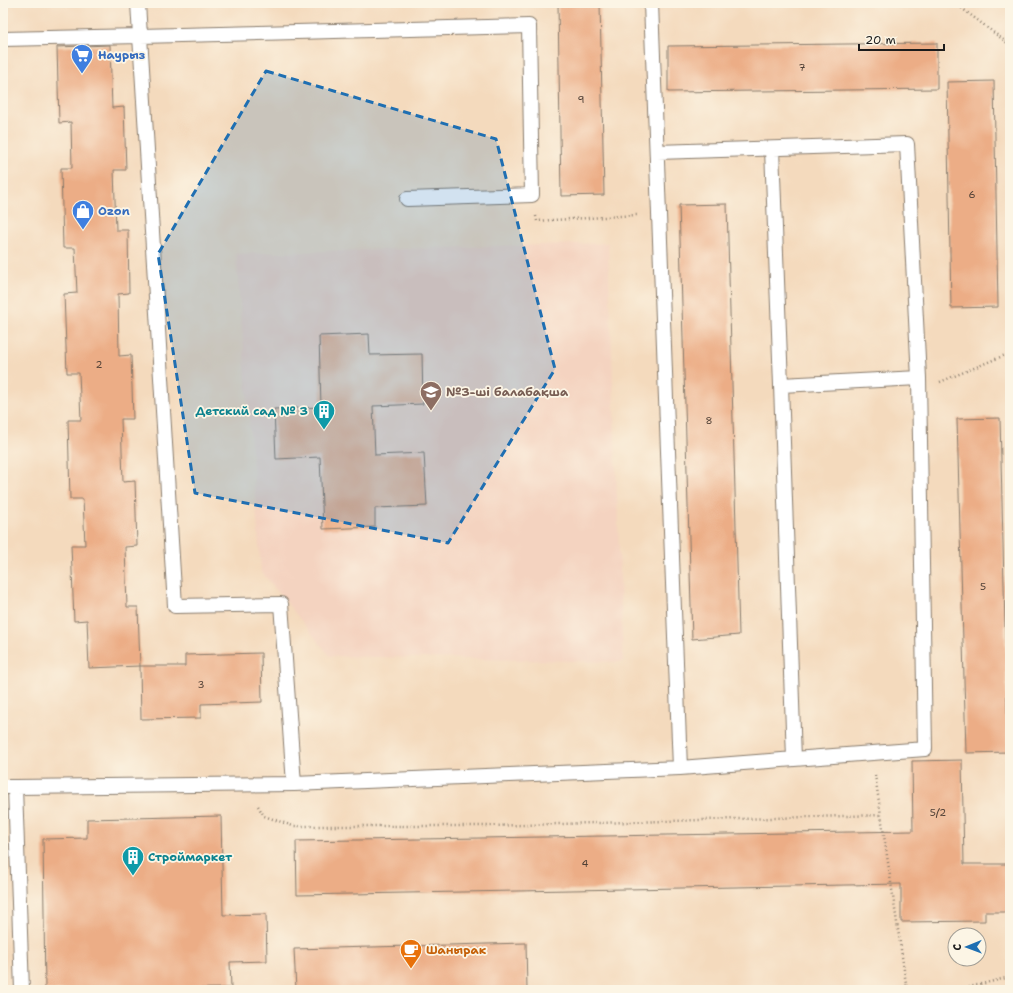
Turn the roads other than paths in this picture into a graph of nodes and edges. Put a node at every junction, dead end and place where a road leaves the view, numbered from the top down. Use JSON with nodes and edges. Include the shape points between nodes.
{"nodes":[{"id":1,"x":138,"y":3,"type":"edge"},
{"id":2,"x":651,"y":3,"type":"edge"},
{"id":3,"x":140,"y":36,"type":"junction"},
{"id":4,"x":3,"y":39,"type":"edge"},
{"id":5,"x":772,"y":149,"type":"junction"},
{"id":6,"x":657,"y":152,"type":"junction"},
{"id":7,"x":407,"y":199,"type":"dead end"},
{"id":8,"x":781,"y":384,"type":"junction"},
{"id":9,"x":919,"y":384,"type":"junction"},
{"id":10,"x":794,"y":759,"type":"junction"},
{"id":11,"x":680,"y":768,"type":"junction"},
{"id":12,"x":294,"y":784,"type":"junction"},
{"id":13,"x":9,"y":787,"type":"edge"},
{"id":14,"x":22,"y":990,"type":"edge"}],
"edges":[{"from":1,"to":3,"type":"lane"},
{"from":2,"to":6,"type":"lane"},
{"from":3,"to":4,"type":"lane"},
{"from":3,"to":7,"type":"lane","via":[[529,26],[532,194]]},
{"from":3,"to":12,"type":"lane","via":[[175,606],[281,604]]},
{"from":5,"to":6,"type":"lane"},
{"from":5,"to":8,"type":"lane"},
{"from":5,"to":9,"type":"lane","via":[[908,144]]},
{"from":6,"to":11,"type":"lane"},
{"from":8,"to":9,"type":"lane"},
{"from":8,"to":10,"type":"lane"},
{"from":9,"to":10,"type":"lane","via":[[925,749]]},
{"from":10,"to":11,"type":"lane"},
{"from":11,"to":12,"type":"lane"},
{"from":12,"to":13,"type":"lane"},
{"from":13,"to":14,"type":"lane"}]}
